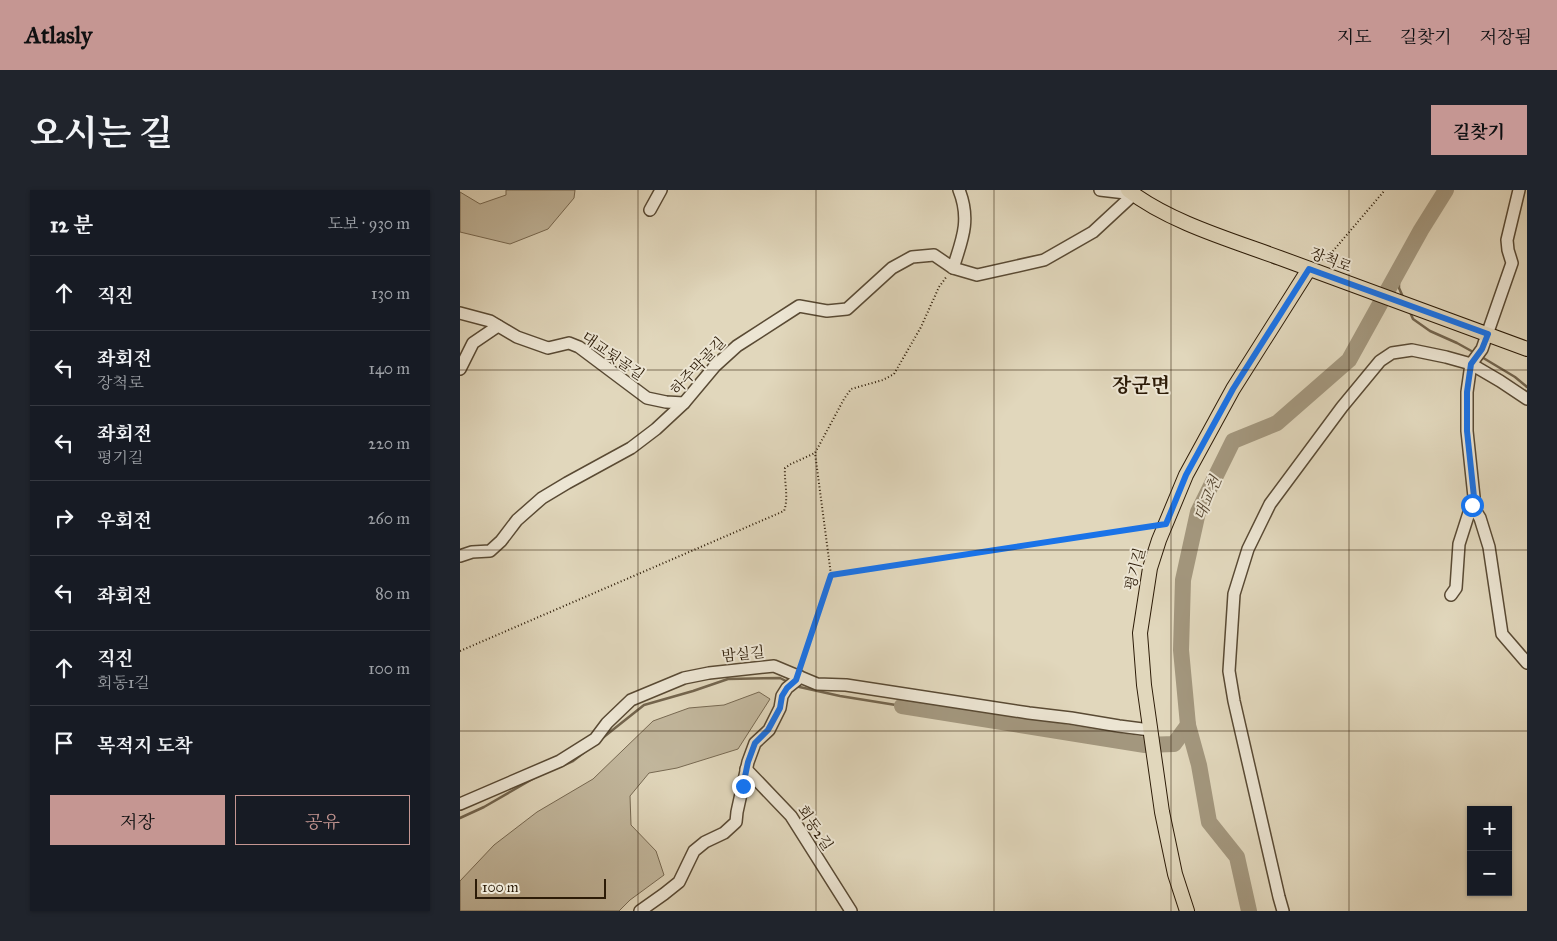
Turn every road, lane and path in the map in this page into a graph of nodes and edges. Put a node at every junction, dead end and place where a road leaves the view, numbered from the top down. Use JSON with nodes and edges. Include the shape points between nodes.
{"nodes":[{"id":1,"x":661,"y":190,"type":"edge"},
{"id":2,"x":960,"y":190,"type":"edge"},
{"id":3,"x":1100,"y":190,"type":"edge"},
{"id":4,"x":1385,"y":190,"type":"edge"},
{"id":5,"x":1519,"y":190,"type":"edge"},
{"id":6,"x":1131,"y":192,"type":"edge"},
{"id":7,"x":650,"y":210,"type":"dead end"},
{"id":8,"x":953,"y":268,"type":"junction"},
{"id":9,"x":1315,"y":272,"type":"junction"},
{"id":10,"x":460,"y":313,"type":"edge"},
{"id":11,"x":498,"y":326,"type":"junction"},
{"id":12,"x":1484,"y":332,"type":"junction"},
{"id":13,"x":1527,"y":349,"type":"edge"},
{"id":14,"x":1473,"y":362,"type":"junction"},
{"id":15,"x":460,"y":369,"type":"edge"},
{"id":16,"x":1527,"y":399,"type":"edge"},
{"id":17,"x":684,"y":403,"type":"junction"},
{"id":18,"x":815,"y":453,"type":"junction"},
{"id":19,"x":1472,"y":505,"type":"junction"},
{"id":20,"x":1166,"y":524,"type":"junction"},
{"id":21,"x":460,"y":556,"type":"edge"},
{"id":22,"x":831,"y":575,"type":"junction"},
{"id":23,"x":1451,"y":594,"type":"dead end"},
{"id":24,"x":460,"y":651,"type":"edge"},
{"id":25,"x":1527,"y":663,"type":"edge"},
{"id":26,"x":797,"y":677,"type":"junction"},
{"id":27,"x":1151,"y":739,"type":"junction"},
{"id":28,"x":746,"y":769,"type":"junction"},
{"id":29,"x":460,"y":804,"type":"edge"},
{"id":30,"x":640,"y":911,"type":"edge"},
{"id":31,"x":851,"y":911,"type":"edge"},
{"id":32,"x":1187,"y":911,"type":"edge"},
{"id":33,"x":1283,"y":911,"type":"edge"}],
"edges":[{"from":1,"to":7,"type":"street"},
{"from":2,"to":8,"type":"street","via":[[965,203],[965,233]]},
{"from":3,"to":6,"type":"street"},
{"from":4,"to":9,"type":"path"},
{"from":5,"to":12,"type":"street","via":[[1507,240],[1512,263]]},
{"from":6,"to":8,"type":"street","name":"하주막골길","via":[[1093,232],[1044,260],[977,275]]},
{"from":6,"to":9,"type":"main road","name":"장척로","via":[[1188,223]]},
{"from":8,"to":17,"type":"street","name":"하주막골길","via":[[934,255],[912,257],[892,268],[847,309],[827,311],[799,306],[737,346]]},
{"from":8,"to":18,"type":"path","via":[[939,287],[921,328],[894,374],[851,389]]},
{"from":9,"to":12,"type":"main road","name":"장척로"},
{"from":9,"to":20,"type":"main road","name":"평기길","via":[[1233,389],[1186,475]]},
{"from":10,"to":11,"type":"street","name":"대교뒷골길"},
{"from":11,"to":15,"type":"street","via":[[472,343]]},
{"from":11,"to":17,"type":"street","name":"대교뒷골길","via":[[548,348],[568,343],[579,347],[647,398]]},
{"from":12,"to":13,"type":"main road","name":"장척로"},
{"from":12,"to":14,"type":"street","via":[[1482,349]]},
{"from":14,"to":16,"type":"street"},
{"from":14,"to":19,"type":"street","via":[[1467,392]]},
{"from":14,"to":33,"type":"street","via":[[1412,350],[1392,353],[1380,361],[1270,504],[1248,549],[1234,594],[1230,670],[1234,701]]},
{"from":17,"to":21,"type":"street","name":"하주막골길","via":[[631,448],[542,498],[490,551]]},
{"from":18,"to":22,"type":"path"},
{"from":18,"to":24,"type":"path","via":[[785,468],[784,511]]},
{"from":19,"to":23,"type":"street","via":[[1458,544],[1456,588]]},
{"from":19,"to":25,"type":"street","via":[[1489,546],[1502,634]]},
{"from":20,"to":22,"type":"path"},
{"from":20,"to":27,"type":"main road","name":"평기길","via":[[1150,568],[1140,633]]},
{"from":22,"to":26,"type":"path"},
{"from":26,"to":27,"type":"street","name":"밤실길","via":[[817,684],[846,685],[1118,726]]},
{"from":26,"to":28,"type":"street","via":[[782,696],[780,708],[768,730],[755,743]]},
{"from":26,"to":29,"type":"street","name":"밤실길","via":[[774,666],[709,672],[684,678],[631,700],[595,739],[560,762]]},
{"from":27,"to":32,"type":"main road","name":"평기길","via":[[1162,812],[1175,874]]},
{"from":28,"to":30,"type":"street","via":[[736,822],[694,851],[679,882]]},
{"from":28,"to":31,"type":"street","name":"회동2길","via":[[791,816]]}]}
